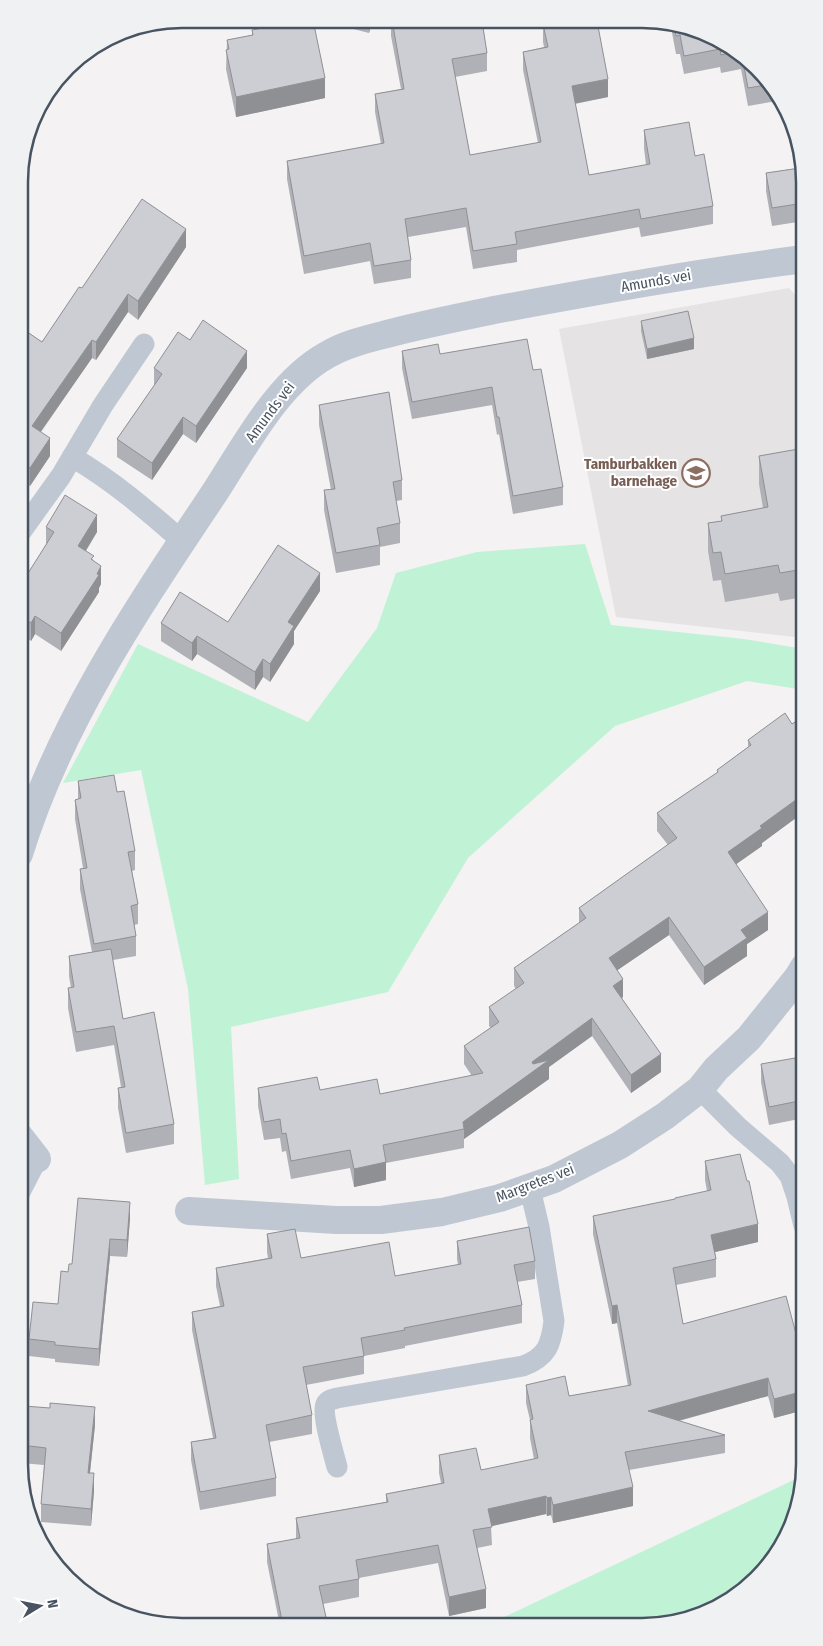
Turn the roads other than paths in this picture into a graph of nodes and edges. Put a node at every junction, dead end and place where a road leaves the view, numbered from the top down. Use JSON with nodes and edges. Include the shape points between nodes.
{"nodes":[{"id":1,"x":796,"y":260,"type":"edge"},
{"id":2,"x":144,"y":344,"type":"dead end"},
{"id":3,"x":72,"y":457,"type":"junction"},
{"id":4,"x":28,"y":522,"type":"edge"},
{"id":5,"x":182,"y":541,"type":"junction"},
{"id":6,"x":28,"y":830,"type":"edge"},
{"id":7,"x":795,"y":980,"type":"edge"},
{"id":8,"x":700,"y":1089,"type":"junction"},
{"id":9,"x":28,"y":1148,"type":"edge"},
{"id":10,"x":37,"y":1159,"type":"joint"},
{"id":11,"x":28,"y":1176,"type":"edge"},
{"id":12,"x":530,"y":1189,"type":"junction"},
{"id":13,"x":795,"y":1192,"type":"edge"},
{"id":14,"x":188,"y":1212,"type":"dead end"},
{"id":15,"x":337,"y":1467,"type":"dead end"}],
"edges":[{"from":1,"to":5,"type":"street","name":"Amunds vei","via":[[585,293],[419,324],[345,345],[300,373],[271,406]]},
{"from":2,"to":3,"type":"lane"},
{"from":3,"to":4,"type":"lane"},
{"from":3,"to":5,"type":"lane","via":[[148,510]]},
{"from":5,"to":6,"type":"street","name":"Amunds vei","via":[[77,713]]},
{"from":7,"to":8,"type":"street","name":"Margretes vei","via":[[749,1038]]},
{"from":8,"to":12,"type":"street","name":"Margretes vei","via":[[620,1146]]},
{"from":8,"to":13,"type":"lane","via":[[780,1163],[790,1176]]},
{"from":9,"to":10,"type":"street"},
{"from":10,"to":11,"type":"lane"},
{"from":12,"to":14,"type":"street","name":"Margretes vei","via":[[442,1212],[381,1220]]},
{"from":12,"to":15,"type":"lane","via":[[554,1322],[548,1346],[535,1361],[523,1366],[328,1401],[326,1419]]}]}
